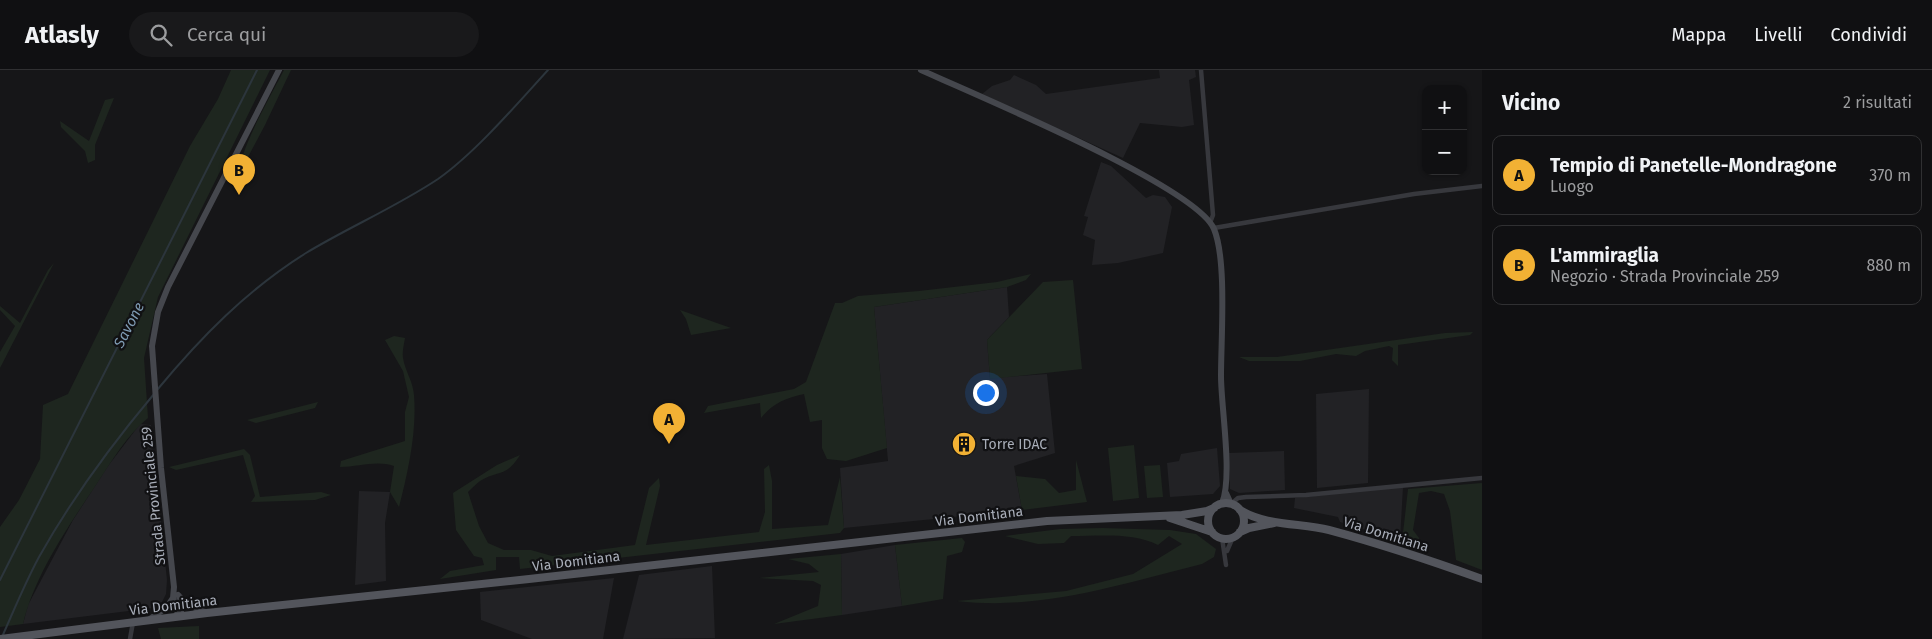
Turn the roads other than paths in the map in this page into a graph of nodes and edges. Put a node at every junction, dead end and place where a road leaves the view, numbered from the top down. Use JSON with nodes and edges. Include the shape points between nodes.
{"nodes":[{"id":1,"x":279,"y":70,"type":"edge"},
{"id":2,"x":921,"y":70,"type":"edge"},
{"id":3,"x":1201,"y":70,"type":"edge"},
{"id":4,"x":1482,"y":186,"type":"edge"},
{"id":5,"x":1212,"y":225,"type":"junction"},
{"id":6,"x":1482,"y":478,"type":"edge"},
{"id":7,"x":1226,"y":491,"type":"junction"},
{"id":8,"x":1222,"y":503,"type":"junction"},
{"id":9,"x":1231,"y":504,"type":"junction"},
{"id":10,"x":1214,"y":508,"type":"junction"},
{"id":11,"x":1240,"y":510,"type":"junction"},
{"id":12,"x":1156,"y":516,"type":"junction"},
{"id":13,"x":1281,"y":523,"type":"junction"},
{"id":14,"x":1212,"y":532,"type":"junction"},
{"id":15,"x":1236,"y":535,"type":"junction"},
{"id":16,"x":1222,"y":538,"type":"junction"},
{"id":17,"x":1226,"y":555,"type":"junction"},
{"id":18,"x":1226,"y":565,"type":"dead end"},
{"id":19,"x":1482,"y":579,"type":"edge"},
{"id":20,"x":176,"y":596,"type":"junction"},
{"id":21,"x":206,"y":613,"type":"junction"},
{"id":22,"x":179,"y":617,"type":"junction"},
{"id":23,"x":146,"y":621,"type":"junction"},
{"id":24,"x":133,"y":622,"type":"junction"},
{"id":25,"x":0,"y":638,"type":"edge"},
{"id":26,"x":130,"y":639,"type":"edge"}],
"edges":[{"from":1,"to":20,"type":"street","name":"Strada Provinciale 259","via":[[158,312],[152,346]]},
{"from":2,"to":5,"type":"street","via":[[1152,178]]},
{"from":3,"to":5,"type":"street"},
{"from":4,"to":5,"type":"street"},
{"from":5,"to":7,"type":"street","via":[[1221,273],[1221,398]]},
{"from":6,"to":9,"type":"street","via":[[1306,495],[1246,497]]},
{"from":7,"to":8,"type":"street"},
{"from":7,"to":9,"type":"street"},
{"from":8,"to":9,"type":"main road","name":"Via Domitiana"},
{"from":8,"to":10,"type":"main road","name":"Via Domitiana"},
{"from":9,"to":11,"type":"main road","name":"Via Domitiana"},
{"from":10,"to":12,"type":"main road","name":"Via Domitiana","via":[[1197,513]]},
{"from":10,"to":14,"type":"main road","via":[[1209,517]]},
{"from":11,"to":13,"type":"main road","name":"Via Domitiana"},
{"from":11,"to":15,"type":"main road","via":[[1244,524]]},
{"from":12,"to":14,"type":"main road","name":"Via Domitiana"},
{"from":12,"to":21,"type":"main road","name":"Via Domitiana","via":[[1047,521]]},
{"from":13,"to":15,"type":"main road","name":"Via Domitiana","via":[[1256,526]]},
{"from":13,"to":19,"type":"main road","name":"Via Domitiana","via":[[1327,530]]},
{"from":14,"to":16,"type":"main road","name":"Via Domitiana"},
{"from":15,"to":16,"type":"main road","name":"Via Domitiana"},
{"from":15,"to":17,"type":"street"},
{"from":16,"to":17,"type":"street"},
{"from":17,"to":18,"type":"street"},
{"from":20,"to":21,"type":"street"},
{"from":20,"to":22,"type":"street","name":"Strada Provinciale 259"},
{"from":20,"to":23,"type":"street","via":[[163,611]]},
{"from":21,"to":22,"type":"main road","name":"Via Domitiana"},
{"from":22,"to":23,"type":"main road","name":"Via Domitiana"},
{"from":23,"to":24,"type":"main road","name":"Via Domitiana"},
{"from":24,"to":25,"type":"main road","name":"Via Domitiana"},
{"from":24,"to":26,"type":"street"}]}
